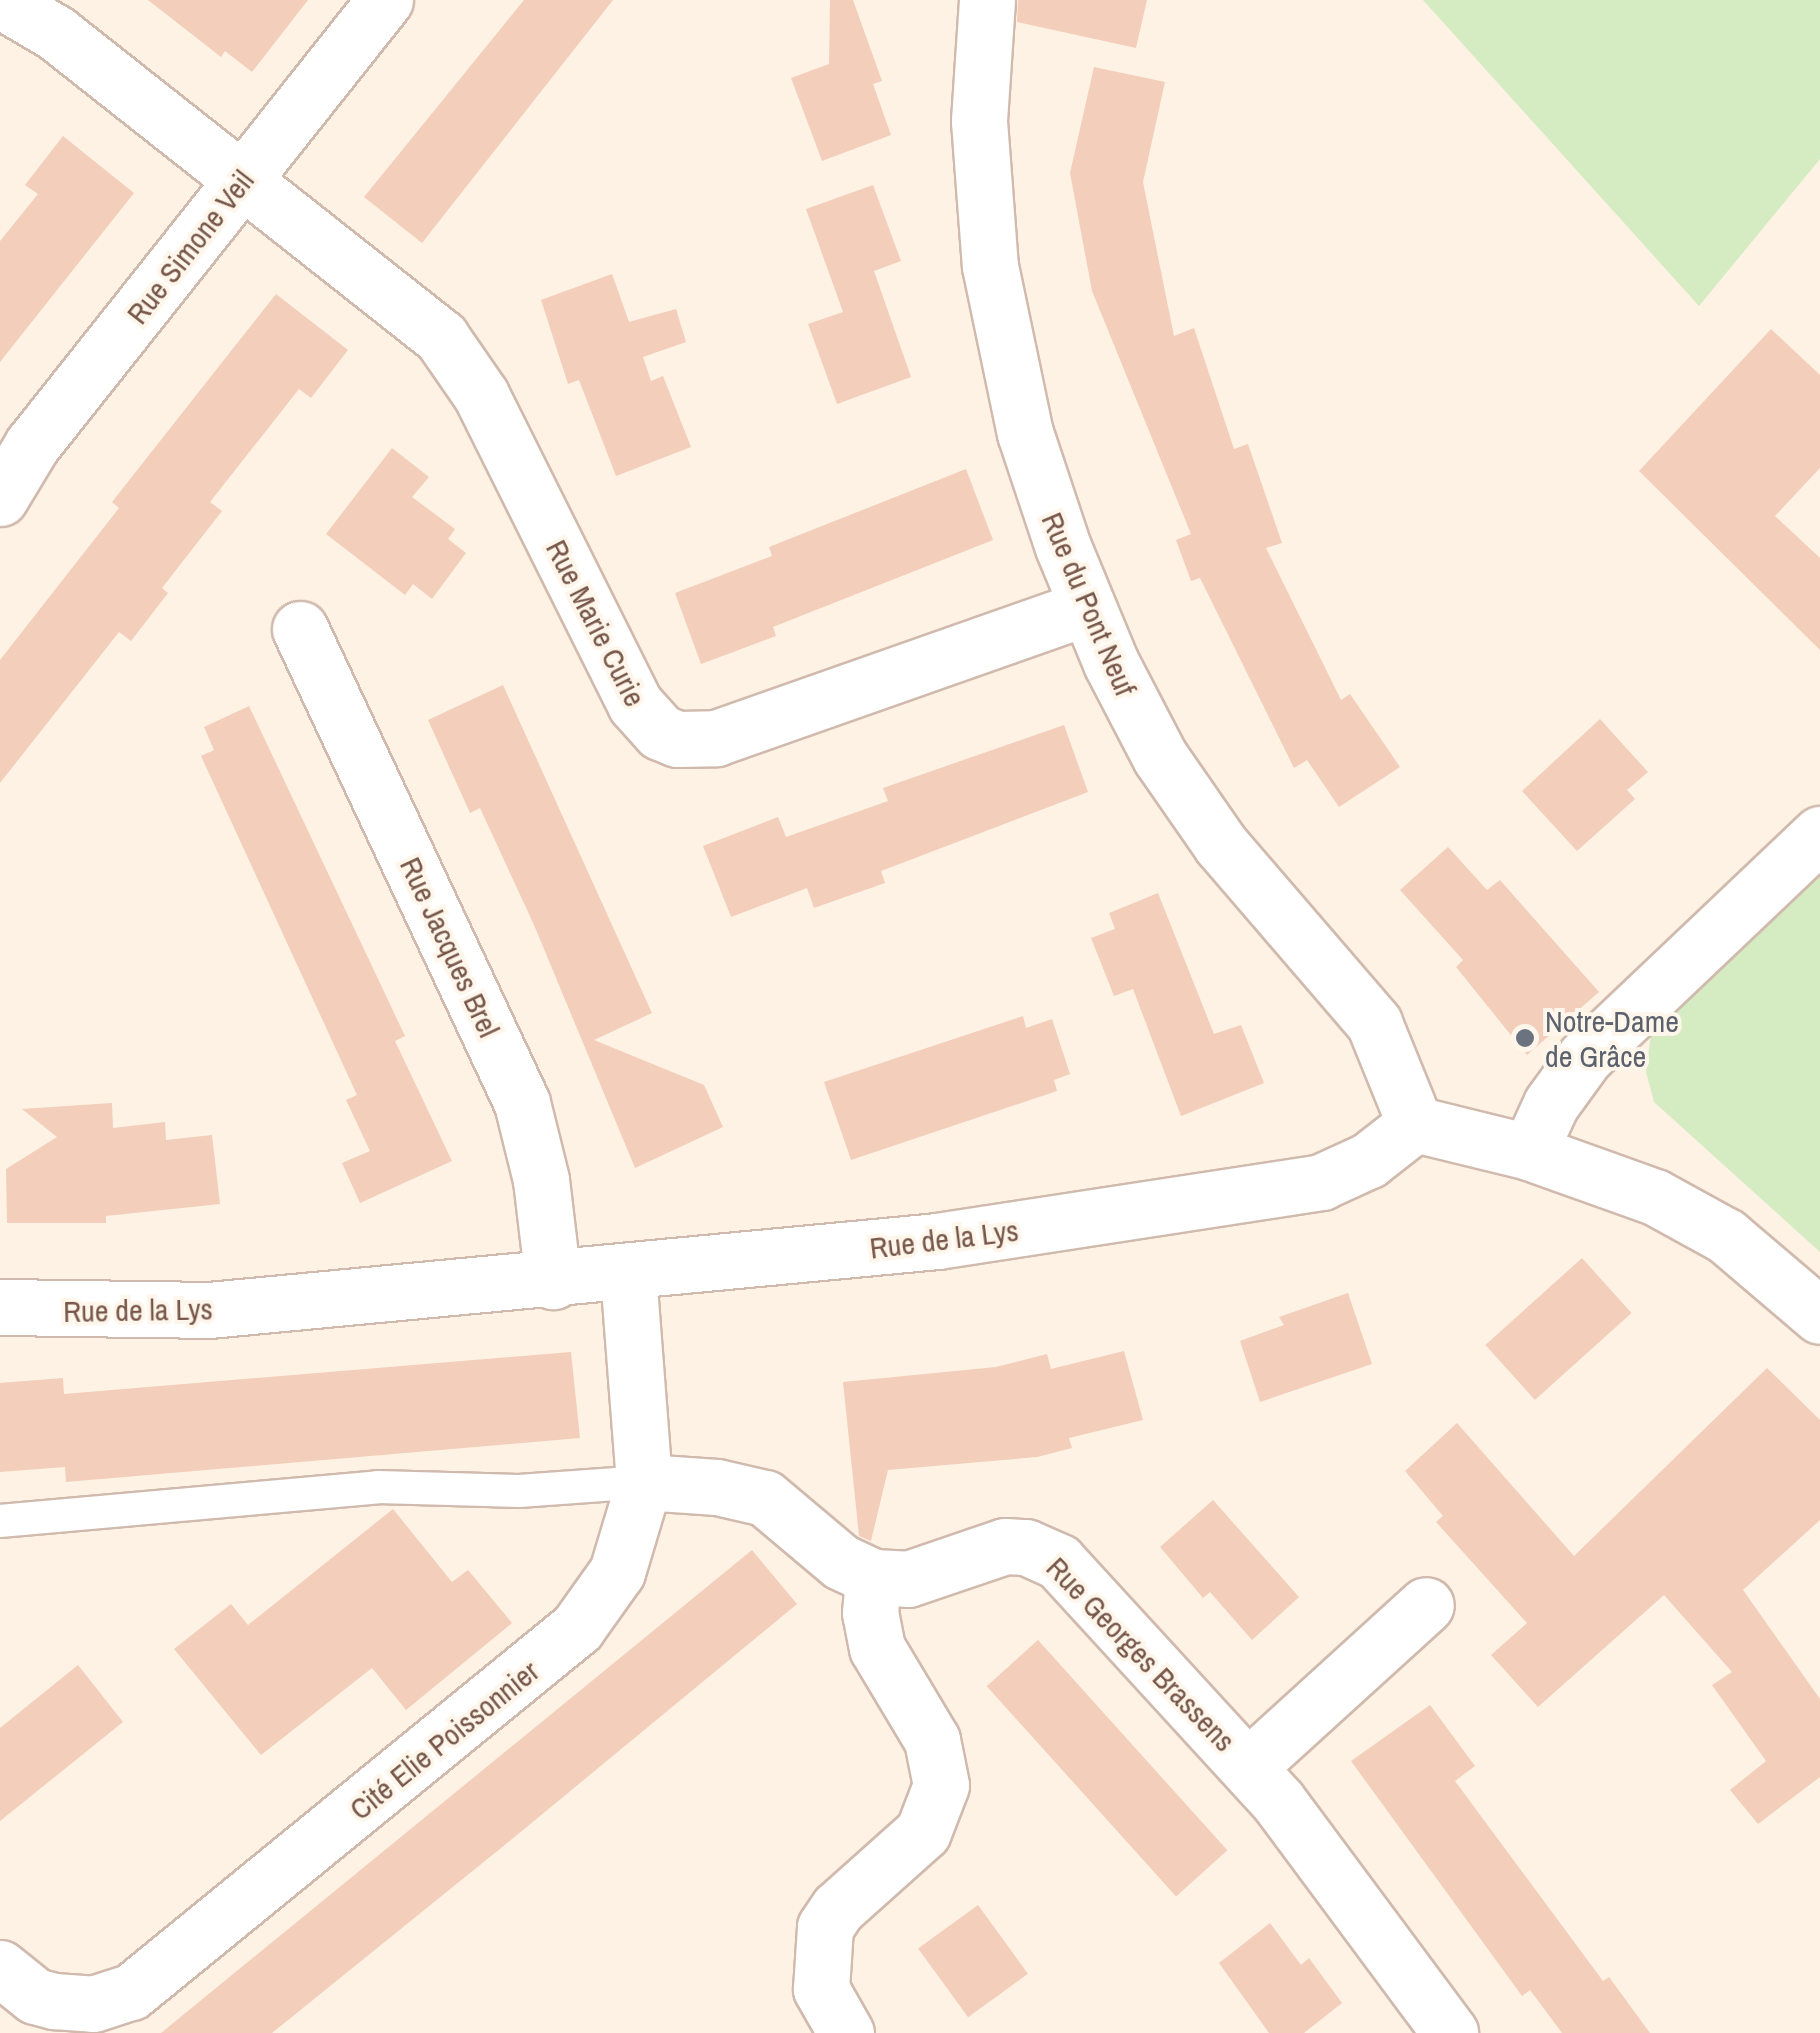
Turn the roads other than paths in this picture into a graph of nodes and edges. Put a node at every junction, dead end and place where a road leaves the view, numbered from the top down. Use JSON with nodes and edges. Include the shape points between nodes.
{"nodes":[{"id":1,"x":0,"y":0,"type":"edge"},
{"id":2,"x":385,"y":0,"type":"edge"},
{"id":3,"x":988,"y":0,"type":"edge"},
{"id":4,"x":242,"y":181,"type":"junction"},
{"id":5,"x":0,"y":498,"type":"edge"},
{"id":6,"x":1087,"y":606,"type":"junction"},
{"id":7,"x":300,"y":629,"type":"dead end"},
{"id":8,"x":1820,"y":834,"type":"edge"},
{"id":9,"x":1415,"y":1124,"type":"junction"},
{"id":10,"x":1529,"y":1152,"type":"junction"},
{"id":11,"x":628,"y":1274,"type":"junction"},
{"id":12,"x":553,"y":1280,"type":"junction"},
{"id":13,"x":0,"y":1307,"type":"edge"},
{"id":14,"x":1820,"y":1316,"type":"edge"},
{"id":15,"x":644,"y":1482,"type":"junction"},
{"id":16,"x":0,"y":1520,"type":"edge"},
{"id":17,"x":873,"y":1577,"type":"junction"},
{"id":18,"x":1426,"y":1605,"type":"dead end"},
{"id":19,"x":1249,"y":1766,"type":"junction"},
{"id":20,"x":0,"y":1968,"type":"edge"},
{"id":21,"x":1444,"y":2031,"type":"edge"},
{"id":22,"x":846,"y":2033,"type":"edge"}],
"edges":[{"from":1,"to":4,"type":"street","name":"Rue Marie Curie","via":[[56,33]]},
{"from":2,"to":4,"type":"street","name":"Rue Simone Veil"},
{"from":3,"to":6,"type":"street","name":"Rue du Pont Neuf","via":[[980,175],[996,301],[1025,433]]},
{"from":4,"to":5,"type":"street","name":"Rue Simone Veil","via":[[32,446]]},
{"from":4,"to":6,"type":"street","name":"Rue Marie Curie","via":[[424,320],[462,360],[635,704],[660,732],[677,739],[716,738]]},
{"from":6,"to":9,"type":"street","name":"Rue du Pont Neuf","via":[[1132,708],[1188,800],[1374,1023]]},
{"from":7,"to":12,"type":"street","name":"Rue Jacques Brel","via":[[522,1104],[541,1180]]},
{"from":8,"to":10,"type":"street","via":[[1585,1058],[1551,1104]]},
{"from":9,"to":10,"type":"street"},
{"from":9,"to":11,"type":"street","name":"Rue de la Lys","via":[[1348,1172],[1293,1188],[938,1241]]},
{"from":10,"to":14,"type":"street","via":[[1690,1214],[1759,1261]]},
{"from":11,"to":12,"type":"street","name":"Rue de la Lys"},
{"from":11,"to":15,"type":"street","name":"Cité Elie Poissonnier"},
{"from":12,"to":13,"type":"street","name":"Rue de la Lys","via":[[209,1310]]},
{"from":15,"to":16,"type":"lane","via":[[495,1492],[378,1487]]},
{"from":15,"to":17,"type":"street","via":[[765,1498],[841,1562]]},
{"from":15,"to":20,"type":"street","name":"Cité Elie Poissonnier","via":[[617,1572],[577,1628],[130,1992],[93,2004],[54,2001],[35,1996]]},
{"from":17,"to":19,"type":"street","name":"Rue Georges Brassens","via":[[908,1579],[1006,1546],[1044,1552]]},
{"from":17,"to":22,"type":"street","via":[[877,1648],[932,1740],[941,1785],[924,1832],[838,1908],[826,1928],[820,1989]]},
{"from":18,"to":19,"type":"street","name":"Rue Georges Brassens"},
{"from":19,"to":21,"type":"street","name":"Rue Georges Brassens"}]}
